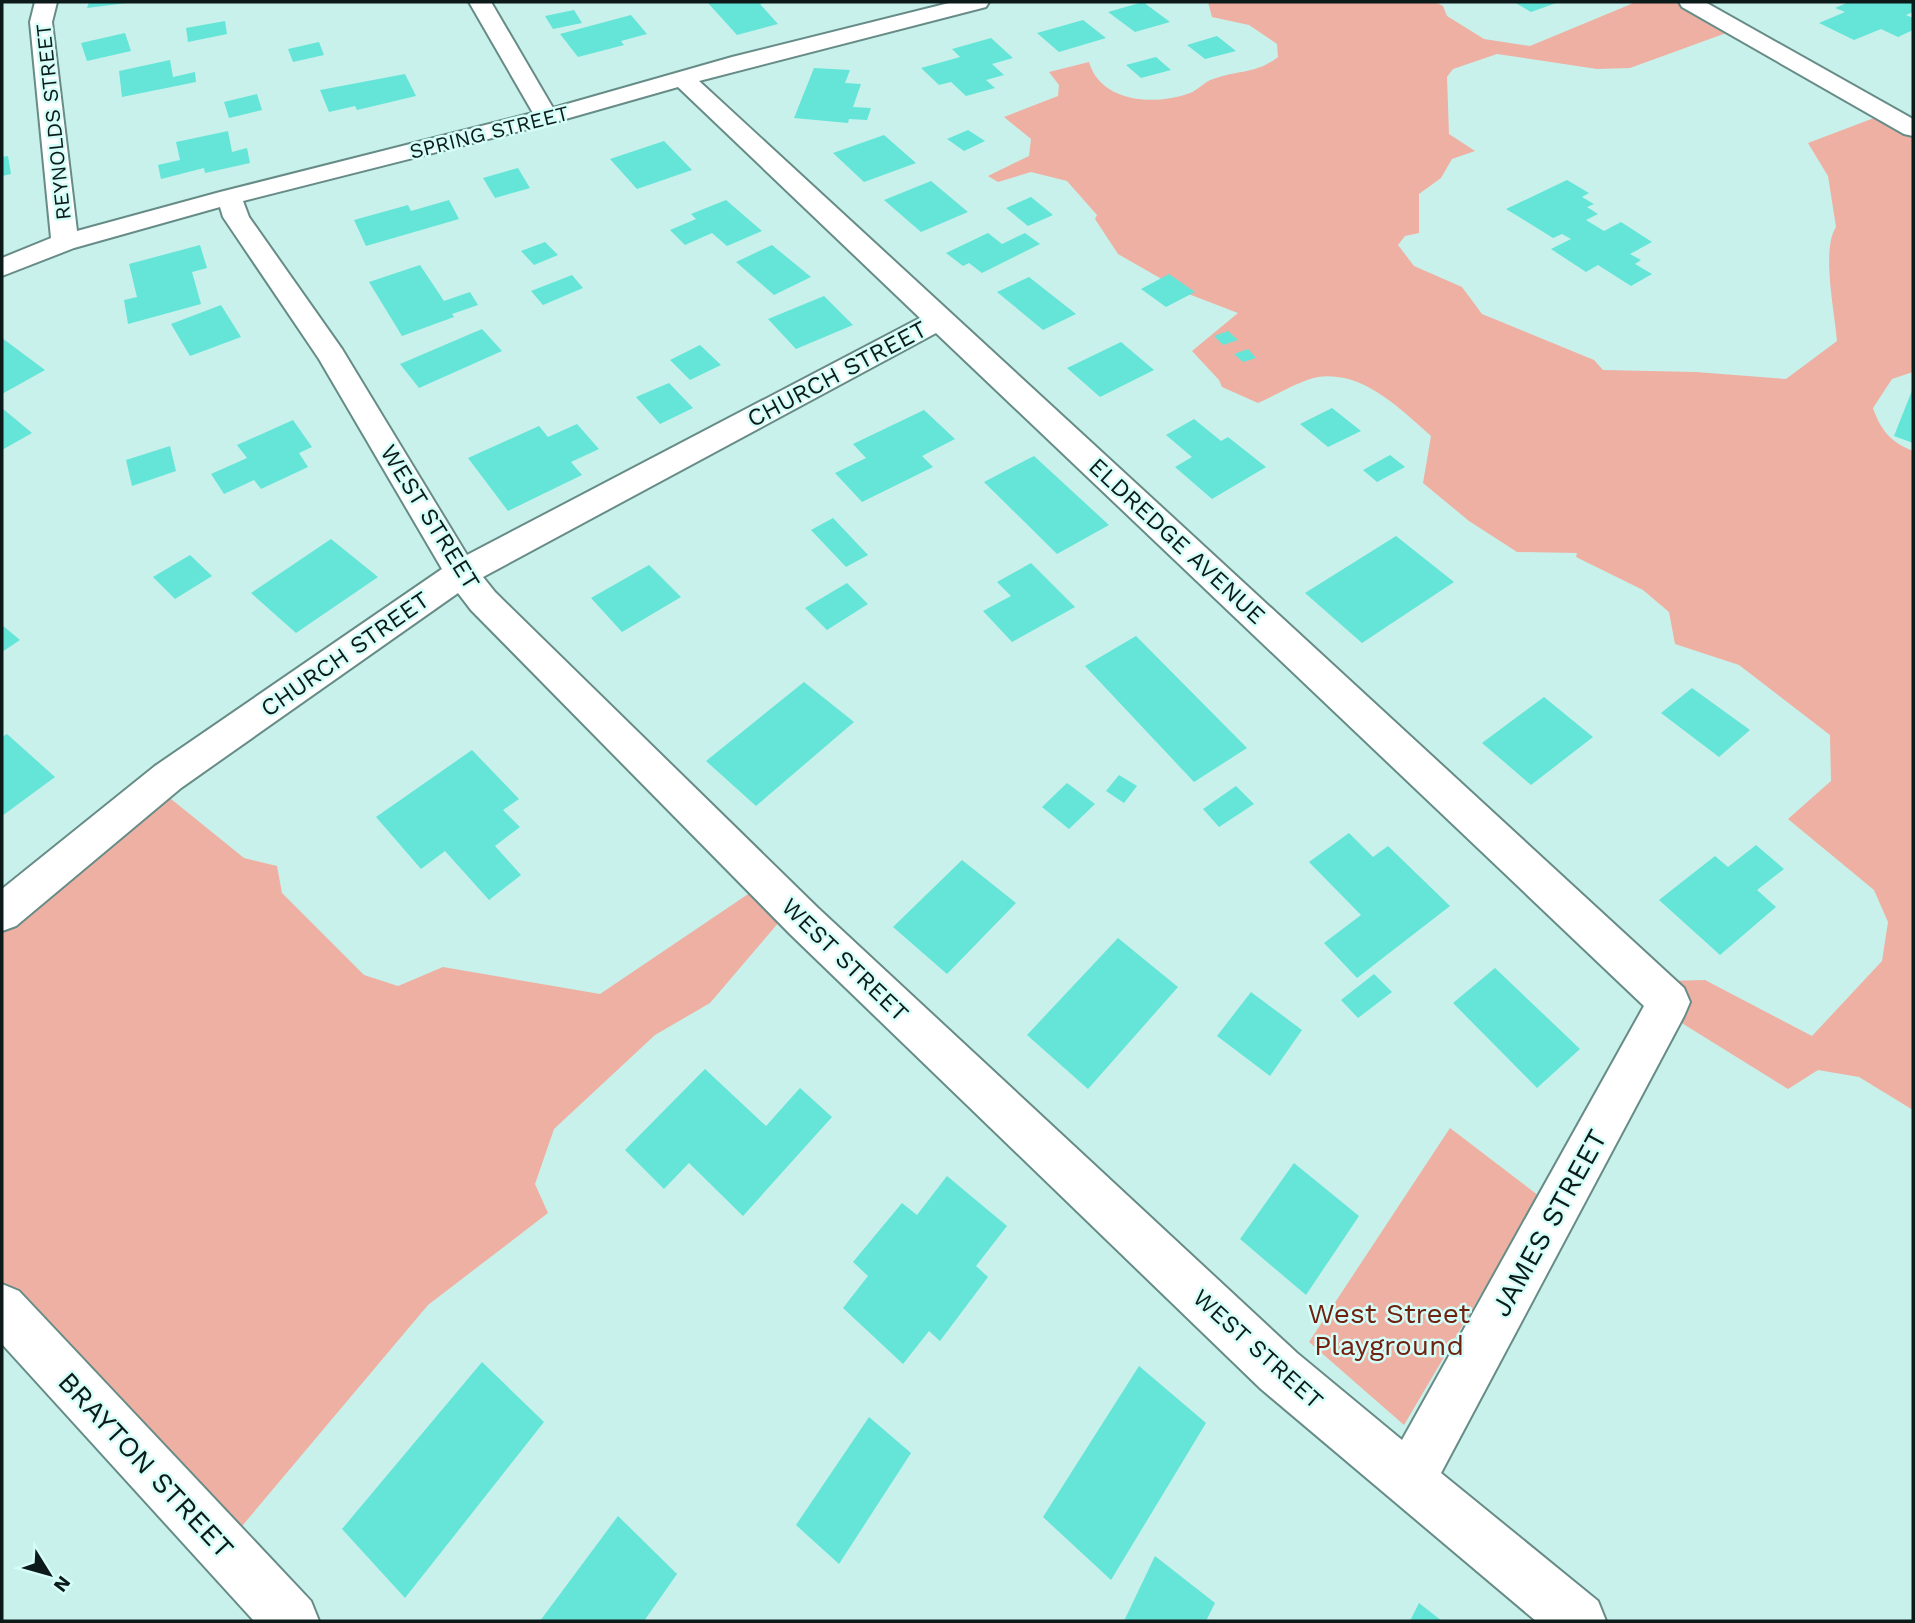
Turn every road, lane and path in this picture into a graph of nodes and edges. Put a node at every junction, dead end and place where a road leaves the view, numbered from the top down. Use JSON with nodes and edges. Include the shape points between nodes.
{"nodes":[{"id":1,"x":46,"y":2,"type":"edge"},
{"id":2,"x":480,"y":2,"type":"edge"},
{"id":3,"x":978,"y":2,"type":"edge"},
{"id":4,"x":1690,"y":2,"type":"edge"},
{"id":5,"x":684,"y":80,"type":"junction"},
{"id":6,"x":547,"y":117,"type":"junction"},
{"id":7,"x":1913,"y":129,"type":"edge"},
{"id":8,"x":229,"y":197,"type":"junction"},
{"id":9,"x":65,"y":242,"type":"junction"},
{"id":10,"x":2,"y":268,"type":"edge"},
{"id":11,"x":940,"y":319,"type":"junction"},
{"id":12,"x":461,"y":573,"type":"junction"},
{"id":13,"x":2,"y":913,"type":"edge"},
{"id":14,"x":1669,"y":1002,"type":"joint"},
{"id":15,"x":2,"y":1308,"type":"edge"},
{"id":16,"x":1409,"y":1480,"type":"junction"},
{"id":17,"x":290,"y":1621,"type":"edge"},
{"id":18,"x":1578,"y":1621,"type":"edge"}],
"edges":[{"from":1,"to":9,"type":"street","name":"REYNOLDS STREET","via":[[41,22]]},
{"from":2,"to":6,"type":"street"},
{"from":3,"to":5,"type":"street","name":"SPRING STREET"},
{"from":4,"to":7,"type":"street"},
{"from":5,"to":6,"type":"street","name":"SPRING STREET"},
{"from":5,"to":11,"type":"street","name":"ELDREDGE AVENUE"},
{"from":6,"to":8,"type":"street","name":"SPRING STREET"},
{"from":8,"to":9,"type":"street","name":"SPRING STREET"},
{"from":8,"to":12,"type":"street","name":"WEST STREET","via":[[236,217],[332,356]]},
{"from":9,"to":10,"type":"street","name":"SPRING STREET"},
{"from":11,"to":12,"type":"street","name":"CHURCH STREET"},
{"from":11,"to":14,"type":"street","name":"ELDREDGE AVENUE"},
{"from":12,"to":13,"type":"street","name":"CHURCH STREET","via":[[168,777]]},
{"from":12,"to":16,"type":"street","name":"WEST STREET","via":[[483,601],[804,921],[1279,1371]]},
{"from":14,"to":16,"type":"street","name":"JAMES STREET"},
{"from":15,"to":17,"type":"street","name":"BRAYTON STREET"},
{"from":16,"to":18,"type":"street","name":"WEST STREET"}]}
